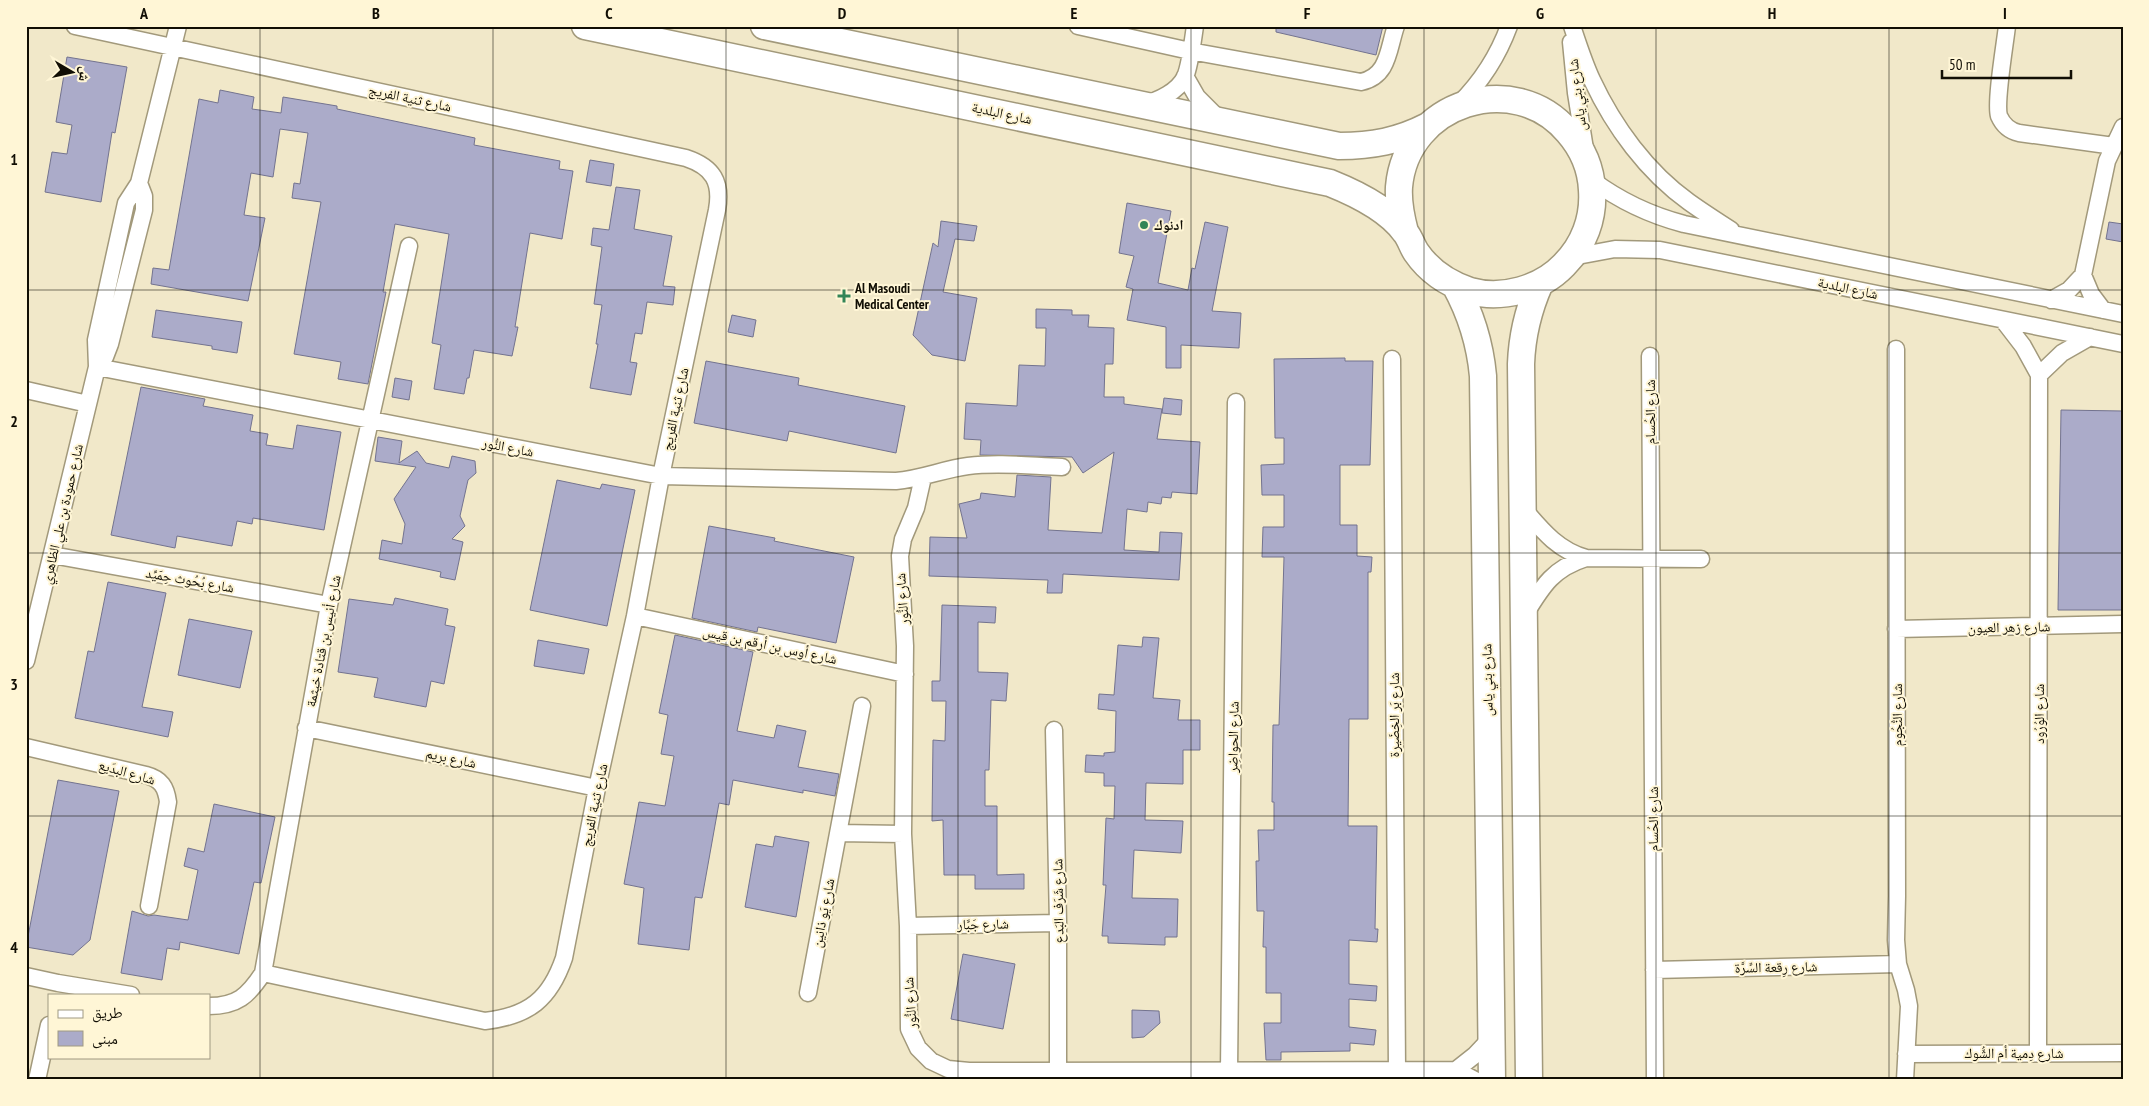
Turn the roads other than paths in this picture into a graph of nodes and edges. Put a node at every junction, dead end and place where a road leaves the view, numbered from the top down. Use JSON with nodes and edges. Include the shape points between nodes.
{"nodes":[{"id":1,"x":75,"y":26,"type":"edge"},
{"id":2,"x":178,"y":26,"type":"edge"},
{"id":3,"x":585,"y":26,"type":"edge"},
{"id":4,"x":764,"y":26,"type":"edge"},
{"id":5,"x":1078,"y":26,"type":"edge"},
{"id":6,"x":1196,"y":26,"type":"edge"},
{"id":7,"x":1396,"y":26,"type":"edge"},
{"id":8,"x":1509,"y":26,"type":"edge"},
{"id":9,"x":1571,"y":26,"type":"edge"},
{"id":10,"x":2007,"y":26,"type":"edge"},
{"id":11,"x":172,"y":46,"type":"junction"},
{"id":12,"x":1190,"y":51,"type":"junction"},
{"id":13,"x":1185,"y":76,"type":"junction"},
{"id":14,"x":1138,"y":105,"type":"junction"},
{"id":15,"x":1456,"y":107,"type":"junction"},
{"id":16,"x":1224,"y":122,"type":"junction"},
{"id":17,"x":1428,"y":126,"type":"junction"},
{"id":18,"x":2123,"y":126,"type":"edge"},
{"id":19,"x":2114,"y":146,"type":"junction"},
{"id":20,"x":1589,"y":172,"type":"junction"},
{"id":21,"x":1405,"y":232,"type":"junction"},
{"id":22,"x":1739,"y":235,"type":"junction"},
{"id":23,"x":409,"y":246,"type":"dead end"},
{"id":24,"x":1572,"y":257,"type":"junction"},
{"id":25,"x":2084,"y":275,"type":"junction"},
{"id":26,"x":1540,"y":283,"type":"junction"},
{"id":27,"x":1455,"y":285,"type":"junction"},
{"id":28,"x":2051,"y":300,"type":"junction"},
{"id":29,"x":2103,"y":310,"type":"junction"},
{"id":30,"x":2123,"y":314,"type":"edge"},
{"id":31,"x":2003,"y":320,"type":"junction"},
{"id":32,"x":2090,"y":337,"type":"junction"},
{"id":33,"x":2123,"y":344,"type":"edge"},
{"id":34,"x":1896,"y":348,"type":"dead end"},
{"id":35,"x":1650,"y":356,"type":"dead end"},
{"id":36,"x":1392,"y":359,"type":"dead end"},
{"id":37,"x":97,"y":367,"type":"junction"},
{"id":38,"x":2039,"y":375,"type":"junction"},
{"id":39,"x":26,"y":390,"type":"edge"},
{"id":40,"x":1236,"y":402,"type":"dead end"},
{"id":41,"x":88,"y":404,"type":"junction"},
{"id":42,"x":371,"y":421,"type":"junction"},
{"id":43,"x":1062,"y":467,"type":"dead end"},
{"id":44,"x":661,"y":476,"type":"junction"},
{"id":45,"x":923,"y":477,"type":"junction"},
{"id":46,"x":1522,"y":508,"type":"junction"},
{"id":47,"x":52,"y":555,"type":"junction"},
{"id":48,"x":1586,"y":558,"type":"junction"},
{"id":49,"x":1651,"y":558,"type":"junction"},
{"id":50,"x":1702,"y":559,"type":"dead end"},
{"id":51,"x":329,"y":605,"type":"junction"},
{"id":52,"x":635,"y":616,"type":"junction"},
{"id":53,"x":1524,"y":616,"type":"junction"},
{"id":54,"x":2123,"y":624,"type":"edge"},
{"id":55,"x":2039,"y":626,"type":"junction"},
{"id":56,"x":1896,"y":629,"type":"junction"},
{"id":57,"x":26,"y":661,"type":"edge"},
{"id":58,"x":905,"y":674,"type":"junction"},
{"id":59,"x":862,"y":706,"type":"dead end"},
{"id":60,"x":306,"y":728,"type":"junction"},
{"id":61,"x":1054,"y":730,"type":"dead end"},
{"id":62,"x":26,"y":747,"type":"edge"},
{"id":63,"x":597,"y":788,"type":"junction"},
{"id":64,"x":838,"y":833,"type":"junction"},
{"id":65,"x":903,"y":834,"type":"junction"},
{"id":66,"x":149,"y":906,"type":"dead end"},
{"id":67,"x":1058,"y":923,"type":"junction"},
{"id":68,"x":908,"y":926,"type":"junction"},
{"id":69,"x":1898,"y":964,"type":"junction"},
{"id":70,"x":1654,"y":970,"type":"junction"},
{"id":71,"x":263,"y":973,"type":"junction"},
{"id":72,"x":26,"y":976,"type":"edge"},
{"id":73,"x":56,"y":989,"type":"edge"},
{"id":74,"x":808,"y":993,"type":"dead end"},
{"id":75,"x":118,"y":994,"type":"edge"},
{"id":76,"x":210,"y":1006,"type":"edge"},
{"id":77,"x":48,"y":1030,"type":"edge"},
{"id":78,"x":1492,"y":1037,"type":"junction"},
{"id":79,"x":2038,"y":1053,"type":"junction"},
{"id":80,"x":2123,"y":1053,"type":"edge"},
{"id":81,"x":1906,"y":1054,"type":"junction"},
{"id":82,"x":1397,"y":1070,"type":"junction"},
{"id":83,"x":1456,"y":1070,"type":"junction"},
{"id":84,"x":1058,"y":1071,"type":"junction"},
{"id":85,"x":1229,"y":1071,"type":"junction"},
{"id":86,"x":1417,"y":1075,"type":"edge"},
{"id":87,"x":37,"y":1080,"type":"edge"},
{"id":88,"x":1475,"y":1080,"type":"edge"},
{"id":89,"x":1492,"y":1080,"type":"edge"},
{"id":90,"x":1529,"y":1080,"type":"edge"},
{"id":91,"x":1655,"y":1080,"type":"edge"},
{"id":92,"x":1905,"y":1080,"type":"edge"}],
"edges":[{"from":1,"to":11,"type":"street","name":"شارع ثنية الفريج"},
{"from":2,"to":11,"type":"street","name":"شارع حمودة بن علي الظاهري"},
{"from":3,"to":21,"type":"main road","name":"شارع البلدية","via":[[1309,177],[1351,192]]},
{"from":4,"to":14,"type":"main road"},
{"from":5,"to":12,"type":"street"},
{"from":6,"to":12,"type":"street"},
{"from":7,"to":12,"type":"street","via":[[1382,70],[1361,82]]},
{"from":8,"to":15,"type":"street","via":[[1489,68],[1474,90]]},
{"from":9,"to":20,"type":"street","name":"شارع بني ياس","via":[[1576,93]]},
{"from":9,"to":22,"type":"street","via":[[1604,104],[1636,152],[1688,202]]},
{"from":10,"to":19,"type":"street","via":[[1998,104],[2004,124],[2019,133]]},
{"from":11,"to":37,"type":"street","name":"شارع حمودة بن علي الظاهري","via":[[139,183],[144,196],[144,210],[110,344]]},
{"from":11,"to":44,"type":"street","name":"شارع ثنية الفريج","via":[[686,158],[699,162],[710,171],[720,196]]},
{"from":12,"to":13,"type":"street"},
{"from":13,"to":14,"type":"street","via":[[1170,93]]},
{"from":13,"to":16,"type":"street","via":[[1197,97]]},
{"from":14,"to":16,"type":"main road"},
{"from":15,"to":17,"type":"main road"},
{"from":15,"to":20,"type":"main road","via":[[1493,99],[1523,102],[1544,111],[1577,142]]},
{"from":16,"to":17,"type":"main road","via":[[1339,146],[1386,143]]},
{"from":17,"to":21,"type":"main road","via":[[1414,143],[1402,172],[1399,210]]},
{"from":18,"to":19,"type":"street"},
{"from":19,"to":25,"type":"street","via":[[2107,161]]},
{"from":20,"to":22,"type":"street","via":[[1610,193],[1650,214]]},
{"from":20,"to":24,"type":"main road","via":[[1593,200],[1590,221]]},
{"from":21,"to":27,"type":"main road","via":[[1430,269]]},
{"from":22,"to":28,"type":"street"},
{"from":23,"to":42,"type":"street","name":"شارع أنيس بن قتادة خيثمة"},
{"from":24,"to":26,"type":"main road"},
{"from":24,"to":31,"type":"street","name":"شارع البلدية","via":[[1615,249],[1660,250]]},
{"from":25,"to":28,"type":"street","via":[[2069,290]]},
{"from":25,"to":29,"type":"street","via":[[2091,294]]},
{"from":26,"to":27,"type":"main road","via":[[1518,291],[1494,294]]},
{"from":26,"to":46,"type":"main road","via":[[1527,315],[1521,348]]},
{"from":27,"to":78,"type":"main road","name":"شارع بني ياس","via":[[1477,338],[1483,376]]},
{"from":28,"to":29,"type":"street"},
{"from":29,"to":30,"type":"street"},
{"from":31,"to":32,"type":"street","name":"شارع البلدية"},
{"from":31,"to":38,"type":"street","name":"شارع الوُرُود"},
{"from":32,"to":33,"type":"street","name":"شارع البلدية"},
{"from":32,"to":38,"type":"street","via":[[2062,354]]},
{"from":34,"to":56,"type":"street","name":"شارع النُّجُوم"},
{"from":35,"to":49,"type":"street","name":"شارع الحُسام"},
{"from":36,"to":82,"type":"street","name":"شارع بَر الخِضَيرة"},
{"from":37,"to":41,"type":"street","name":"شارع حمودة بن علي الظاهري"},
{"from":37,"to":42,"type":"street","name":"شارع النُّور"},
{"from":38,"to":55,"type":"street","name":"شارع الوُرُود"},
{"from":39,"to":41,"type":"street"},
{"from":40,"to":85,"type":"street","name":"شارع الحواضِر"},
{"from":41,"to":47,"type":"street","name":"شارع حمودة بن علي الظاهري"},
{"from":42,"to":44,"type":"street","name":"شارع النُّور"},
{"from":42,"to":51,"type":"street","name":"شارع أنيس بن قتادة خيثمة"},
{"from":43,"to":45,"type":"street","name":"شارع النُّور","via":[[983,464]]},
{"from":44,"to":45,"type":"street","name":"شارع النُّور","via":[[863,482]]},
{"from":44,"to":52,"type":"street","name":"شارع ثنية الفريج"},
{"from":45,"to":58,"type":"street","name":"شارع النُّور","via":[[900,556]]},
{"from":46,"to":48,"type":"street","via":[[1550,539],[1567,551]]},
{"from":46,"to":53,"type":"main road"},
{"from":47,"to":51,"type":"street","name":"شارع بُحُوث حِمَيِّد"},
{"from":47,"to":57,"type":"street","name":"شارع حمودة بن علي الظاهري"},
{"from":48,"to":49,"type":"street"},
{"from":48,"to":53,"type":"street","via":[[1566,566],[1548,579]]},
{"from":49,"to":50,"type":"street"},
{"from":49,"to":70,"type":"street","name":"شارع الحُسام"},
{"from":51,"to":60,"type":"street","name":"شارع أنيس بن قتادة خيثمة"},
{"from":52,"to":58,"type":"street","name":"شارع أوس بن أرقم بن قيس"},
{"from":52,"to":63,"type":"street","name":"شارع ثنية الفريج"},
{"from":53,"to":90,"type":"main road"},
{"from":54,"to":55,"type":"street","name":"شارع زهر العيون"},
{"from":55,"to":56,"type":"street","name":"شارع زهر العيون"},
{"from":55,"to":79,"type":"street","name":"شارع الوُرُود"},
{"from":56,"to":69,"type":"street","name":"شارع النُّجُوم"},
{"from":58,"to":65,"type":"street","name":"شارع النُّور"},
{"from":59,"to":64,"type":"street","name":"شارع يَو ذانِين"},
{"from":60,"to":63,"type":"street","name":"شارع بريم"},
{"from":60,"to":71,"type":"street","name":"شارع أنيس بن قتادة خيثمة"},
{"from":61,"to":67,"type":"street","name":"شارع شَرَف البَدع"},
{"from":62,"to":66,"type":"street","name":"شارع البدَيع","via":[[146,775],[163,784],[168,802]]},
{"from":63,"to":71,"type":"street","name":"شارع ثنية الفريج","via":[[564,958],[557,978],[544,996],[527,1010],[506,1019],[485,1021]]},
{"from":64,"to":65,"type":"street"},
{"from":64,"to":74,"type":"street","name":"شارع يَو ذانِين"},
{"from":65,"to":68,"type":"street","name":"شارع النُّور"},
{"from":67,"to":68,"type":"street","name":"شارع جَبَّار"},
{"from":67,"to":84,"type":"street","name":"شارع شَرَف البَدع"},
{"from":68,"to":84,"type":"street","name":"شارع النُّور","via":[[909,1029],[918,1048],[931,1061],[948,1069],[969,1071]]},
{"from":69,"to":70,"type":"street","name":"شارع رِقعة السِّرَّة"},
{"from":69,"to":81,"type":"street","name":"شارع النُّجُوم","via":[[1909,1006]]},
{"from":70,"to":91,"type":"street","name":"شارع الحُسام"},
{"from":71,"to":76,"type":"street","name":"شارع أنيس بن قتادة خيثمة","via":[[254,988],[241,999],[225,1006]]},
{"from":72,"to":73,"type":"street"},
{"from":73,"to":75,"type":"street"},
{"from":77,"to":87,"type":"street"},
{"from":78,"to":83,"type":"street"},
{"from":78,"to":89,"type":"main road","name":"شارع بني ياس"},
{"from":79,"to":80,"type":"street","name":"شارع دِمية أم الشُّوك"},
{"from":79,"to":81,"type":"street","name":"شارع دِمية أم الشُّوك"},
{"from":81,"to":92,"type":"street","name":"شارع النُّجُوم"},
{"from":82,"to":85,"type":"street","name":"شارع النُّور"},
{"from":82,"to":86,"type":"street","name":"شارع النُّور"},
{"from":83,"to":86,"type":"street","name":"شارع النُّور"},
{"from":83,"to":88,"type":"street","name":"شارع النُّور"},
{"from":84,"to":85,"type":"street","name":"شارع النُّور"}]}
